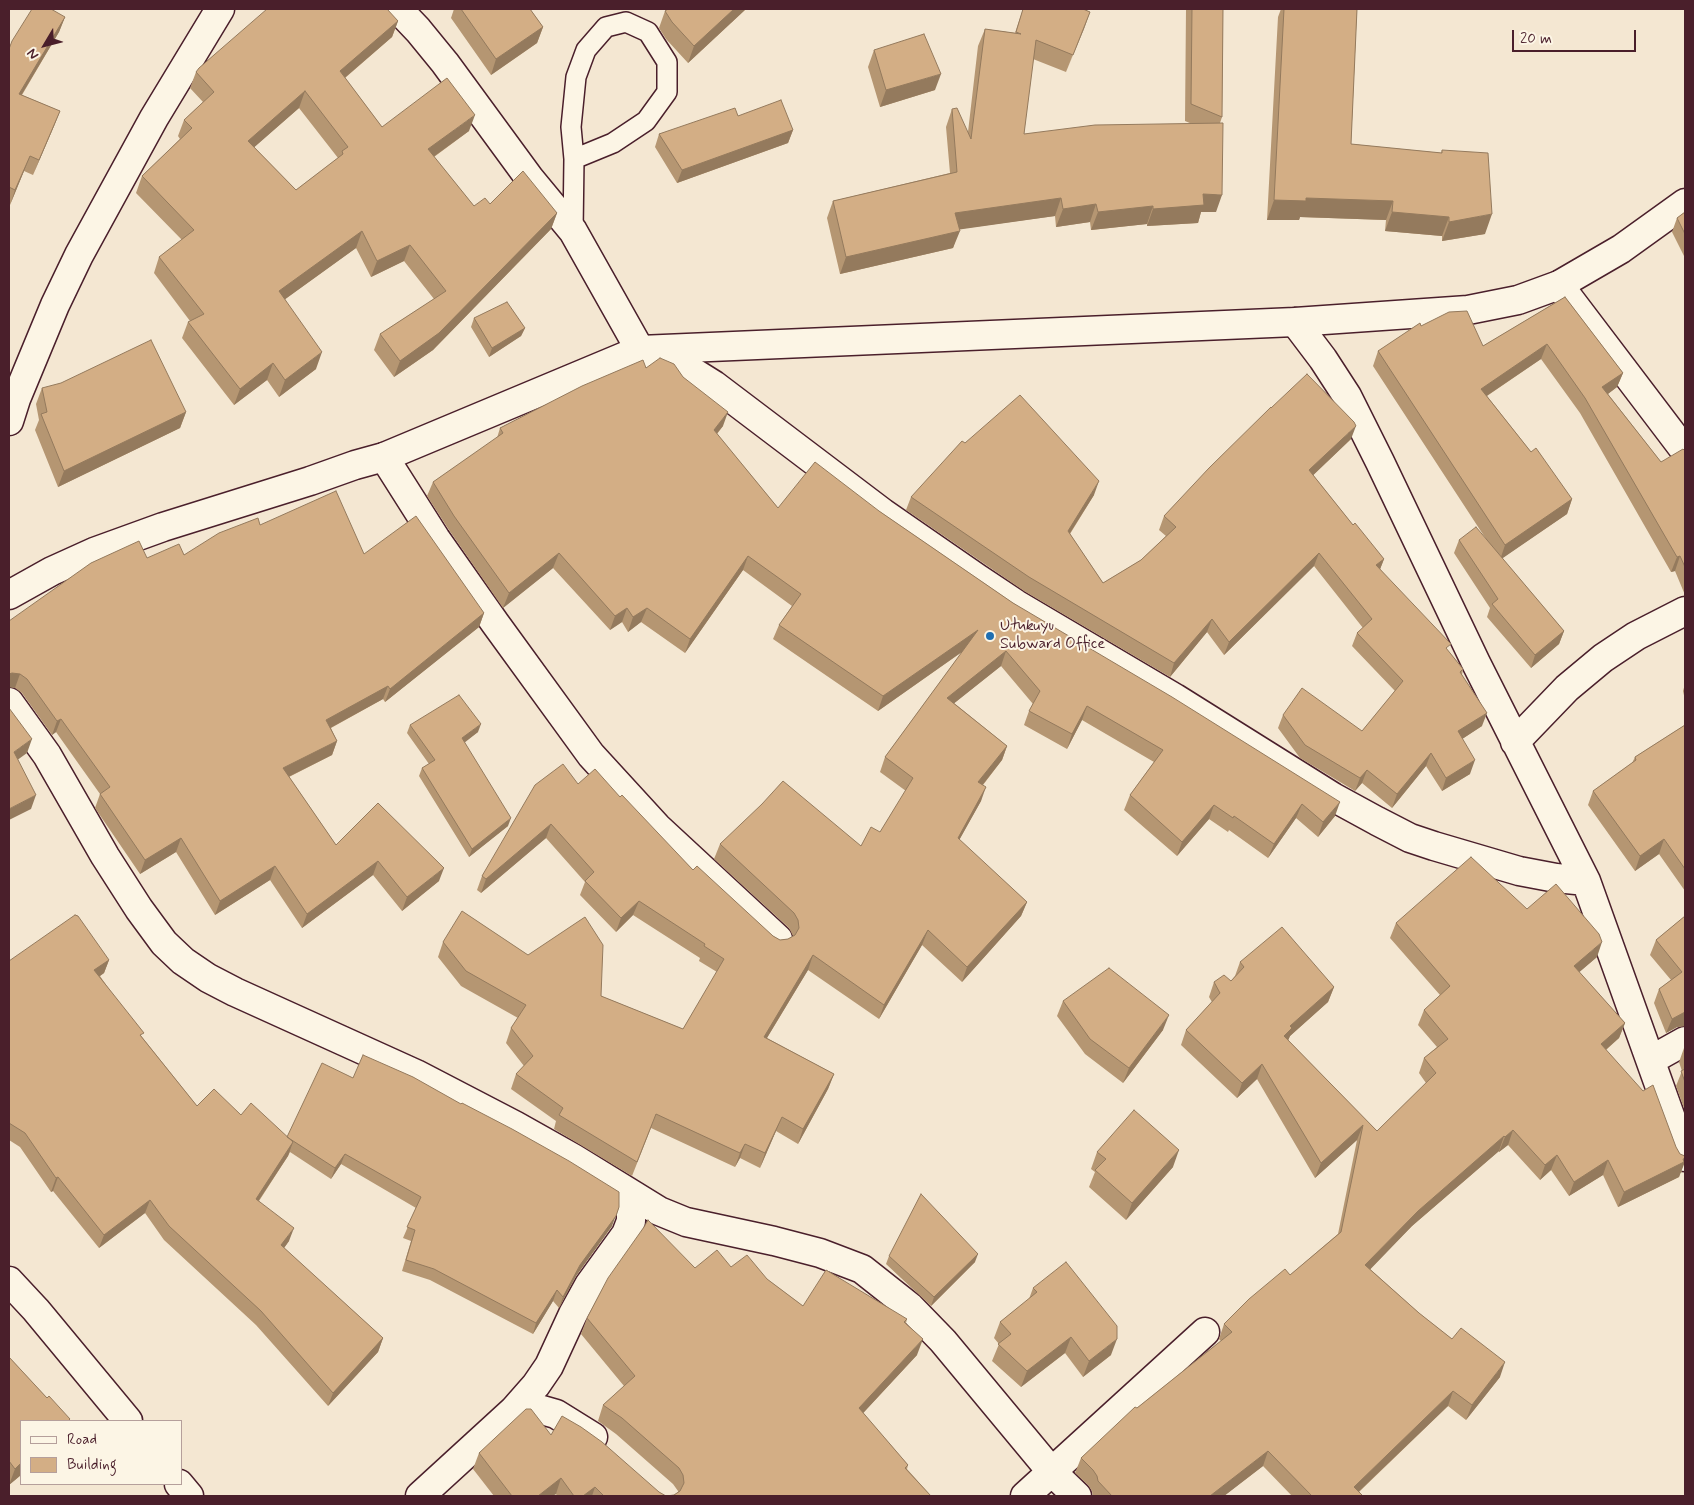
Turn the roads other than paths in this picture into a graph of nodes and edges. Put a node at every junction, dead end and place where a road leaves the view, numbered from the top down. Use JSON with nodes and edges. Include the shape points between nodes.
{"nodes":[{"id":1,"x":220,"y":9,"type":"edge"},
{"id":2,"x":398,"y":9,"type":"edge"},
{"id":3,"x":574,"y":159,"type":"junction"},
{"id":4,"x":1685,"y":203,"type":"edge"},
{"id":5,"x":574,"y":231,"type":"junction"},
{"id":6,"x":1559,"y":285,"type":"junction"},
{"id":7,"x":1295,"y":322,"type":"junction"},
{"id":8,"x":640,"y":350,"type":"junction"},
{"id":9,"x":9,"y":421,"type":"edge"},
{"id":10,"x":1685,"y":451,"type":"edge"},
{"id":11,"x":384,"y":458,"type":"junction"},
{"id":12,"x":9,"y":594,"type":"edge"},
{"id":13,"x":1685,"y":611,"type":"edge"},
{"id":14,"x":9,"y":702,"type":"edge"},
{"id":15,"x":1515,"y":742,"type":"junction"},
{"id":16,"x":1586,"y":881,"type":"junction"},
{"id":17,"x":778,"y":939,"type":"edge"},
{"id":18,"x":1685,"y":1041,"type":"edge"},
{"id":19,"x":1652,"y":1060,"type":"junction"},
{"id":20,"x":1685,"y":1157,"type":"edge"},
{"id":21,"x":631,"y":1195,"type":"junction"},
{"id":22,"x":9,"y":1281,"type":"edge"},
{"id":23,"x":1205,"y":1332,"type":"dead end"},
{"id":24,"x":514,"y":1410,"type":"junction"},
{"id":25,"x":127,"y":1420,"type":"edge"},
{"id":26,"x":613,"y":1452,"type":"edge"},
{"id":27,"x":1051,"y":1471,"type":"junction"},
{"id":28,"x":179,"y":1485,"type":"edge"},
{"id":29,"x":189,"y":1496,"type":"edge"},
{"id":30,"x":420,"y":1496,"type":"edge"},
{"id":31,"x":1025,"y":1496,"type":"edge"},
{"id":32,"x":1077,"y":1496,"type":"edge"}],
"edges":[{"from":1,"to":9,"type":"street","via":[[154,118],[79,255]]},
{"from":2,"to":5,"type":"street","via":[[445,63],[530,179]]},
{"from":3,"to":3,"type":"lane","via":[[571,127],[576,77],[586,50],[606,28],[626,22],[648,32],[667,62],[667,92],[646,121],[613,143]]},
{"from":3,"to":5,"type":"lane"},
{"from":4,"to":6,"type":"street","via":[[1621,249]]},
{"from":5,"to":8,"type":"street"},
{"from":6,"to":7,"type":"street","via":[[1518,300],[1468,310]]},
{"from":6,"to":10,"type":"street"},
{"from":7,"to":8,"type":"street"},
{"from":7,"to":15,"type":"street","via":[[1347,396]]},
{"from":8,"to":11,"type":"street"},
{"from":8,"to":16,"type":"street","via":[[690,370],[714,385],[883,513],[977,578],[1377,822],[1410,838],[1519,871]]},
{"from":11,"to":12,"type":"street","via":[[163,527],[94,552]]},
{"from":11,"to":17,"type":"street","via":[[495,624],[591,754],[657,827]]},
{"from":13,"to":15,"type":"street","via":[[1636,636],[1603,658],[1567,688]]},
{"from":14,"to":21,"type":"street","via":[[47,755],[138,909],[164,943],[183,960],[235,992],[416,1074],[516,1126]]},
{"from":15,"to":16,"type":"street"},
{"from":16,"to":19,"type":"street"},
{"from":18,"to":19,"type":"street"},
{"from":19,"to":20,"type":"street"},
{"from":21,"to":24,"type":"street","via":[[631,1220],[626,1234],[589,1286],[549,1366]]},
{"from":21,"to":27,"type":"street","via":[[686,1222],[820,1253],[862,1269],[910,1307],[943,1341]]},
{"from":22,"to":25,"type":"street"},
{"from":23,"to":27,"type":"street"},
{"from":24,"to":26,"type":"street","via":[[535,1408],[556,1414]]},
{"from":24,"to":30,"type":"street"},
{"from":27,"to":31,"type":"street"},
{"from":27,"to":32,"type":"street"},
{"from":28,"to":29,"type":"street"}]}
